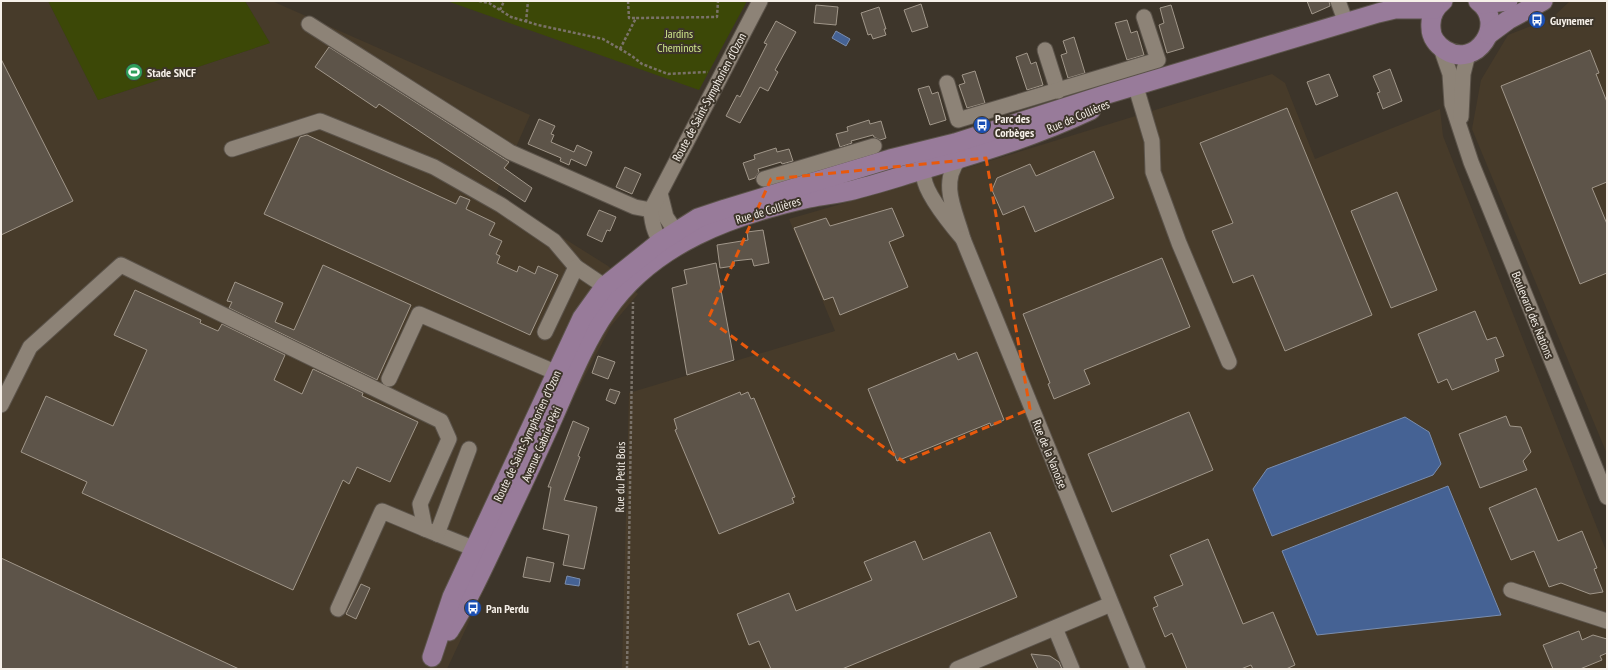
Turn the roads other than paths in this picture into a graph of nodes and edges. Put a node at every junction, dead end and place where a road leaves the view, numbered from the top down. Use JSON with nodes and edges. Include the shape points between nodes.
{"nodes":[{"id":1,"x":760,"y":1,"type":"edge"},
{"id":2,"x":1338,"y":1,"type":"edge"},
{"id":3,"x":1508,"y":1,"type":"edge"},
{"id":4,"x":1543,"y":1,"type":"edge"},
{"id":5,"x":1480,"y":2,"type":"edge"},
{"id":6,"x":1436,"y":11,"type":"edge"},
{"id":7,"x":1144,"y":17,"type":"dead end"},
{"id":8,"x":1346,"y":23,"type":"junction"},
{"id":9,"x":309,"y":24,"type":"dead end"},
{"id":10,"x":1489,"y":34,"type":"junction"},
{"id":11,"x":1441,"y":48,"type":"junction"},
{"id":12,"x":1045,"y":50,"type":"dead end"},
{"id":13,"x":1468,"y":54,"type":"junction"},
{"id":14,"x":947,"y":83,"type":"dead end"},
{"id":15,"x":1058,"y":91,"type":"junction"},
{"id":16,"x":1138,"y":94,"type":"junction"},
{"id":17,"x":1008,"y":106,"type":"junction"},
{"id":18,"x":1013,"y":125,"type":"junction"},
{"id":19,"x":1460,"y":132,"type":"junction"},
{"id":20,"x":874,"y":146,"type":"dead end"},
{"id":21,"x":232,"y":148,"type":"dead end"},
{"id":22,"x":957,"y":151,"type":"junction"},
{"id":23,"x":926,"y":168,"type":"junction"},
{"id":24,"x":822,"y":171,"type":"junction"},
{"id":25,"x":764,"y":179,"type":"dead end"},
{"id":26,"x":660,"y":193,"type":"junction"},
{"id":27,"x":651,"y":210,"type":"junction"},
{"id":28,"x":963,"y":239,"type":"junction"},
{"id":29,"x":671,"y":241,"type":"junction"},
{"id":30,"x":576,"y":267,"type":"junction"},
{"id":31,"x":615,"y":290,"type":"junction"},
{"id":32,"x":546,"y":332,"type":"dead end"},
{"id":33,"x":1230,"y":362,"type":"dead end"},
{"id":34,"x":556,"y":373,"type":"junction"},
{"id":35,"x":389,"y":378,"type":"dead end"},
{"id":36,"x":1,"y":405,"type":"edge"},
{"id":37,"x":469,"y":449,"type":"dead end"},
{"id":38,"x":526,"y":458,"type":"junction"},
{"id":39,"x":1607,"y":498,"type":"edge"},
{"id":40,"x":431,"y":531,"type":"junction"},
{"id":41,"x":482,"y":552,"type":"junction"},
{"id":42,"x":1511,"y":590,"type":"dead end"},
{"id":43,"x":1111,"y":604,"type":"junction"},
{"id":44,"x":338,"y":609,"type":"dead end"},
{"id":45,"x":1607,"y":621,"type":"edge"},
{"id":46,"x":1055,"y":628,"type":"junction"},
{"id":47,"x":430,"y":663,"type":"edge"},
{"id":48,"x":957,"y":669,"type":"edge"},
{"id":49,"x":1072,"y":669,"type":"edge"},
{"id":50,"x":1138,"y":669,"type":"edge"}],
"edges":[{"from":1,"to":26,"type":"street","name":"Route de Saint-Symphorien d'Ozon"},
{"from":2,"to":8,"type":"street"},
{"from":3,"to":5,"type":"main road"},
{"from":4,"to":10,"type":"main road","via":[[1508,20]]},
{"from":5,"to":10,"type":"main road","via":[[1490,18]]},
{"from":6,"to":8,"type":"main road","name":"Rue de Collières","via":[[1395,9]]},
{"from":6,"to":11,"type":"main road","via":[[1433,36]]},
{"from":6,"to":16,"type":"main road","name":"Rue de Collières","via":[[1408,20],[1386,20]]},
{"from":7,"to":15,"type":"street","via":[[1158,60]]},
{"from":8,"to":18,"type":"main road","name":"Rue de Collières","via":[[1104,95]]},
{"from":9,"to":27,"type":"street","via":[[510,152],[635,206]]},
{"from":10,"to":13,"type":"main road","via":[[1481,46]]},
{"from":11,"to":13,"type":"main road","via":[[1449,53]]},
{"from":11,"to":19,"type":"street","name":"Boulevard des Nations","via":[[1450,74],[1452,104]]},
{"from":12,"to":15,"type":"street"},
{"from":13,"to":19,"type":"street","name":"Boulevard des Nations","via":[[1463,74]]},
{"from":14,"to":17,"type":"street","via":[[958,120]]},
{"from":15,"to":17,"type":"street"},
{"from":16,"to":22,"type":"main road","name":"Rue de Collières","via":[[1107,103],[1053,128]]},
{"from":16,"to":33,"type":"street","via":[[1152,141],[1153,172],[1179,243]]},
{"from":17,"to":18,"type":"street"},
{"from":18,"to":22,"type":"main road","name":"Rue de Collières"},
{"from":19,"to":39,"type":"street","name":"Boulevard des Nations"},
{"from":20,"to":24,"type":"street","name":"Rue de Collières"},
{"from":21,"to":30,"type":"street","via":[[320,121],[434,167],[501,205],[554,241]]},
{"from":22,"to":23,"type":"main road","name":"Rue de Collières"},
{"from":22,"to":24,"type":"main road","name":"Rue de Collières"},
{"from":22,"to":28,"type":"street","name":"Rue de la Vanoise","via":[[949,177],[950,199]]},
{"from":23,"to":28,"type":"street","name":"Rue de la Vanoise","via":[[923,176],[930,195]]},
{"from":23,"to":29,"type":"main road","name":"Rue de Collières","via":[[849,191],[810,198]]},
{"from":24,"to":25,"type":"street","name":"Rue de Collières"},
{"from":24,"to":29,"type":"main road","name":"Rue de Collières","via":[[698,218]]},
{"from":26,"to":27,"type":"street","name":"Route de Saint-Symphorien d'Ozon"},
{"from":26,"to":29,"type":"street"},
{"from":27,"to":29,"type":"street","via":[[652,224]]},
{"from":28,"to":43,"type":"street","name":"Rue de la Vanoise"},
{"from":29,"to":31,"type":"main road","name":"Route de Saint-Symphorien d'Ozon"},
{"from":30,"to":31,"type":"street"},
{"from":30,"to":32,"type":"street"},
{"from":31,"to":34,"type":"main road","name":"Route de Saint-Symphorien d'Ozon","via":[[582,318]]},
{"from":31,"to":38,"type":"main road","name":"Avenue Gabriel Péri"},
{"from":34,"to":35,"type":"street","via":[[419,314]]},
{"from":34,"to":38,"type":"main road","name":"Route de Saint-Symphorien d'Ozon"},
{"from":36,"to":40,"type":"street","via":[[30,347],[121,265],[441,422],[449,439],[420,504]]},
{"from":37,"to":40,"type":"street"},
{"from":38,"to":41,"type":"main road","name":"Avenue Gabriel Péri"},
{"from":40,"to":41,"type":"street"},
{"from":40,"to":44,"type":"street","via":[[382,511]]},
{"from":41,"to":47,"type":"main road","name":"Avenue Gabriel Péri","via":[[466,604]]},
{"from":42,"to":45,"type":"street"},
{"from":43,"to":46,"type":"street"},
{"from":43,"to":50,"type":"street","name":"Rue de la Vanoise"},
{"from":46,"to":48,"type":"street"},
{"from":46,"to":49,"type":"street"}]}
